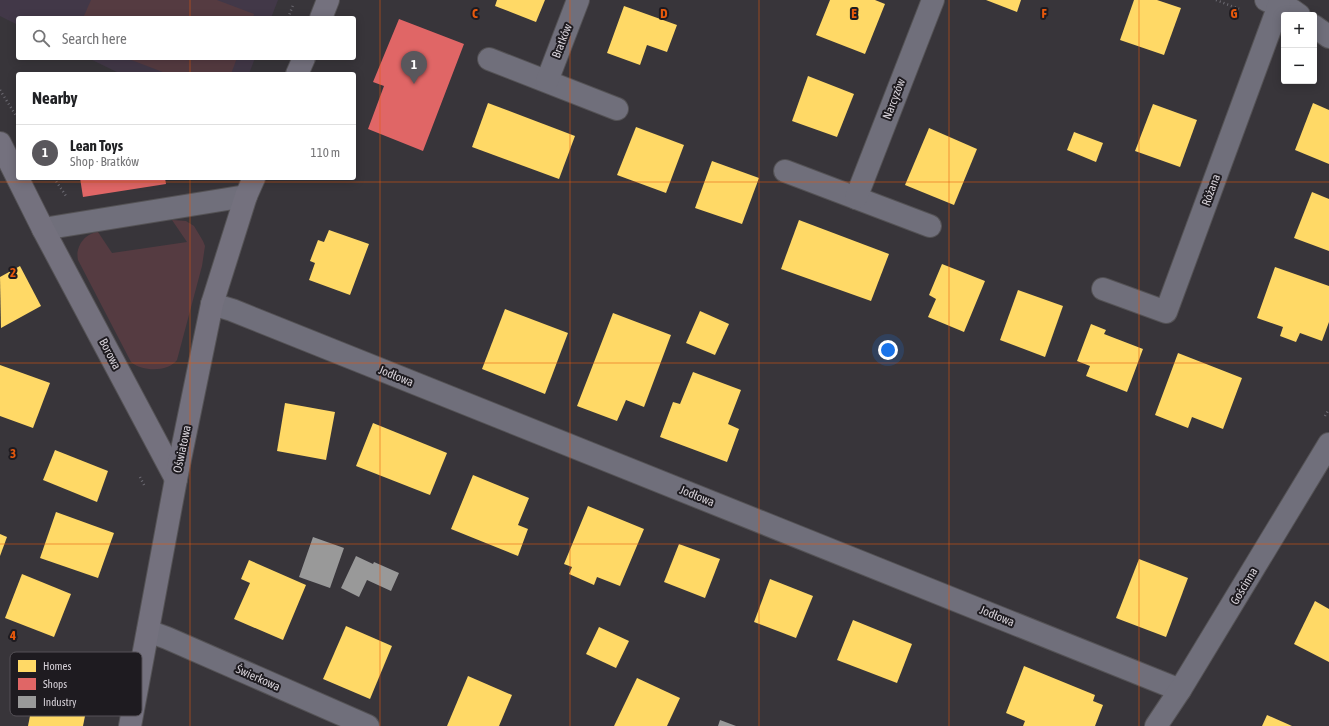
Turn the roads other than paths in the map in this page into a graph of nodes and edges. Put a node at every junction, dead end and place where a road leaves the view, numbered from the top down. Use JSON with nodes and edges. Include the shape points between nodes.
{"nodes":[{"id":1,"x":328,"y":0,"type":"edge"},
{"id":2,"x":578,"y":0,"type":"edge"},
{"id":3,"x":932,"y":0,"type":"edge"},
{"id":4,"x":1286,"y":6,"type":"edge"},
{"id":5,"x":322,"y":16,"type":"edge"},
{"id":6,"x":1317,"y":28,"type":"edge"},
{"id":7,"x":1329,"y":37,"type":"edge"},
{"id":8,"x":489,"y":59,"type":"dead end"},
{"id":9,"x":303,"y":60,"type":"edge"},
{"id":10,"x":299,"y":72,"type":"edge"},
{"id":11,"x":547,"y":81,"type":"junction"},
{"id":12,"x":617,"y":109,"type":"dead end"},
{"id":13,"x":0,"y":143,"type":"edge"},
{"id":14,"x":785,"y":171,"type":"dead end"},
{"id":15,"x":16,"y":175,"type":"edge"},
{"id":16,"x":18,"y":180,"type":"edge"},
{"id":17,"x":250,"y":187,"type":"edge"},
{"id":18,"x":856,"y":198,"type":"junction"},
{"id":19,"x":930,"y":226,"type":"dead end"},
{"id":20,"x":43,"y":229,"type":"junction"},
{"id":21,"x":1103,"y":289,"type":"dead end"},
{"id":22,"x":212,"y":304,"type":"junction"},
{"id":23,"x":1329,"y":444,"type":"edge"},
{"id":24,"x":176,"y":479,"type":"junction"},
{"id":25,"x":148,"y":631,"type":"junction"},
{"id":26,"x":142,"y":663,"type":"edge"},
{"id":27,"x":1180,"y":690,"type":"junction"},
{"id":28,"x":132,"y":716,"type":"edge"},
{"id":29,"x":130,"y":726,"type":"edge"},
{"id":30,"x":368,"y":726,"type":"edge"},
{"id":31,"x":1156,"y":726,"type":"edge"}],
"edges":[{"from":1,"to":5,"type":"street"},
{"from":2,"to":11,"type":"street","name":"Bratków"},
{"from":3,"to":18,"type":"street","name":"Narcyzów"},
{"from":4,"to":21,"type":"street","name":"Różana","via":[[1166,312]]},
{"from":6,"to":7,"type":"street"},
{"from":8,"to":11,"type":"street"},
{"from":9,"to":10,"type":"street"},
{"from":11,"to":12,"type":"street"},
{"from":13,"to":15,"type":"street","name":"Borowa"},
{"from":14,"to":18,"type":"street"},
{"from":16,"to":20,"type":"street","name":"Borowa"},
{"from":17,"to":20,"type":"street"},
{"from":17,"to":22,"type":"street","name":"Oświatowa"},
{"from":18,"to":19,"type":"street"},
{"from":20,"to":24,"type":"street","name":"Borowa"},
{"from":22,"to":24,"type":"street","name":"Oświatowa"},
{"from":22,"to":27,"type":"street","name":"Jodłowa","via":[[240,313]]},
{"from":23,"to":27,"type":"street","name":"Gościnna"},
{"from":24,"to":25,"type":"street","name":"Oświatowa"},
{"from":25,"to":26,"type":"street","name":"Oświatowa"},
{"from":25,"to":30,"type":"street","name":"Świerkowa"},
{"from":27,"to":31,"type":"street","name":"Gościnna"},
{"from":28,"to":29,"type":"street","name":"Oświatowa"}]}
